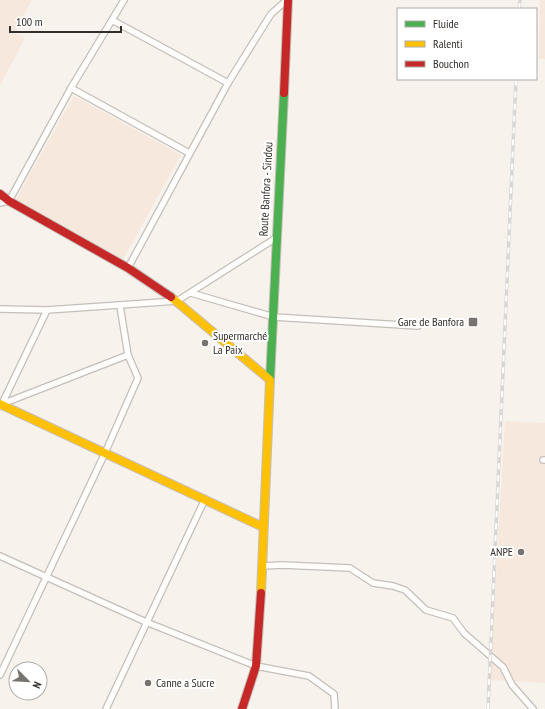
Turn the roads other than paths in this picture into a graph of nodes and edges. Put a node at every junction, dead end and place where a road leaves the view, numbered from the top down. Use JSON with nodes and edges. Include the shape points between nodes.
{"nodes":[{"id":1,"x":124,"y":0,"type":"edge"},
{"id":2,"x":287,"y":0,"type":"edge"},
{"id":3,"x":112,"y":20,"type":"junction"},
{"id":4,"x":228,"y":83,"type":"junction"},
{"id":5,"x":71,"y":88,"type":"junction"},
{"id":6,"x":190,"y":153,"type":"junction"},
{"id":7,"x":0,"y":194,"type":"edge"},
{"id":8,"x":9,"y":201,"type":"junction"},
{"id":9,"x":0,"y":203,"type":"edge"},
{"id":10,"x":276,"y":238,"type":"junction"},
{"id":11,"x":128,"y":268,"type":"junction"},
{"id":12,"x":191,"y":293,"type":"junction"},
{"id":13,"x":177,"y":301,"type":"junction"},
{"id":14,"x":120,"y":306,"type":"junction"},
{"id":15,"x":0,"y":309,"type":"edge"},
{"id":16,"x":47,"y":310,"type":"junction"},
{"id":17,"x":274,"y":317,"type":"junction"},
{"id":18,"x":418,"y":326,"type":"dead end"},
{"id":19,"x":128,"y":356,"type":"junction"},
{"id":20,"x":270,"y":380,"type":"junction"},
{"id":21,"x":1,"y":405,"type":"edge"},
{"id":22,"x":105,"y":453,"type":"junction"},
{"id":23,"x":205,"y":499,"type":"junction"},
{"id":24,"x":264,"y":527,"type":"junction"},
{"id":25,"x":0,"y":556,"type":"edge"},
{"id":26,"x":262,"y":566,"type":"junction"},
{"id":27,"x":45,"y":577,"type":"junction"},
{"id":28,"x":146,"y":622,"type":"junction"},
{"id":29,"x":256,"y":666,"type":"junction"},
{"id":30,"x":0,"y":675,"type":"edge"},
{"id":31,"x":106,"y":709,"type":"edge"},
{"id":32,"x":242,"y":709,"type":"edge"},
{"id":33,"x":335,"y":709,"type":"edge"},
{"id":34,"x":533,"y":709,"type":"edge"}],
"edges":[{"from":1,"to":3,"type":"street"},
{"from":2,"to":4,"type":"street","via":[[271,14]]},
{"from":2,"to":10,"type":"main road","name":"Route Banfora - Sindou"},
{"from":3,"to":4,"type":"street"},
{"from":3,"to":5,"type":"street"},
{"from":4,"to":6,"type":"street"},
{"from":5,"to":6,"type":"street"},
{"from":5,"to":8,"type":"street"},
{"from":6,"to":11,"type":"street"},
{"from":7,"to":8,"type":"main road"},
{"from":8,"to":9,"type":"street"},
{"from":8,"to":11,"type":"main road"},
{"from":10,"to":12,"type":"street"},
{"from":10,"to":17,"type":"main road","name":"Route Banfora - Sindou"},
{"from":11,"to":13,"type":"main road"},
{"from":12,"to":13,"type":"street"},
{"from":12,"to":17,"type":"street"},
{"from":13,"to":14,"type":"street"},
{"from":13,"to":20,"type":"main road"},
{"from":14,"to":16,"type":"street"},
{"from":14,"to":19,"type":"street"},
{"from":15,"to":16,"type":"street"},
{"from":16,"to":21,"type":"street"},
{"from":17,"to":18,"type":"street"},
{"from":17,"to":20,"type":"main road","name":"Route Banfora - Sindou"},
{"from":19,"to":21,"type":"street"},
{"from":19,"to":22,"type":"street","via":[[138,378]]},
{"from":20,"to":24,"type":"main road","name":"Route Banfora - Sindou"},
{"from":21,"to":22,"type":"main road"},
{"from":22,"to":23,"type":"main road"},
{"from":22,"to":27,"type":"street"},
{"from":23,"to":24,"type":"main road"},
{"from":23,"to":28,"type":"street"},
{"from":24,"to":26,"type":"main road","name":"Route Banfora - Sindou"},
{"from":25,"to":27,"type":"street"},
{"from":26,"to":29,"type":"main road","name":"Route Banfora - Sindou"},
{"from":26,"to":34,"type":"street","via":[[350,568],[373,582],[405,590],[426,610],[453,618],[464,633],[502,667],[512,685]]},
{"from":27,"to":28,"type":"street"},
{"from":27,"to":30,"type":"street"},
{"from":28,"to":29,"type":"street"},
{"from":28,"to":31,"type":"street"},
{"from":29,"to":32,"type":"main road","name":"Route Banfora - Sindou"},
{"from":29,"to":33,"type":"street","via":[[309,676],[334,694]]}]}
